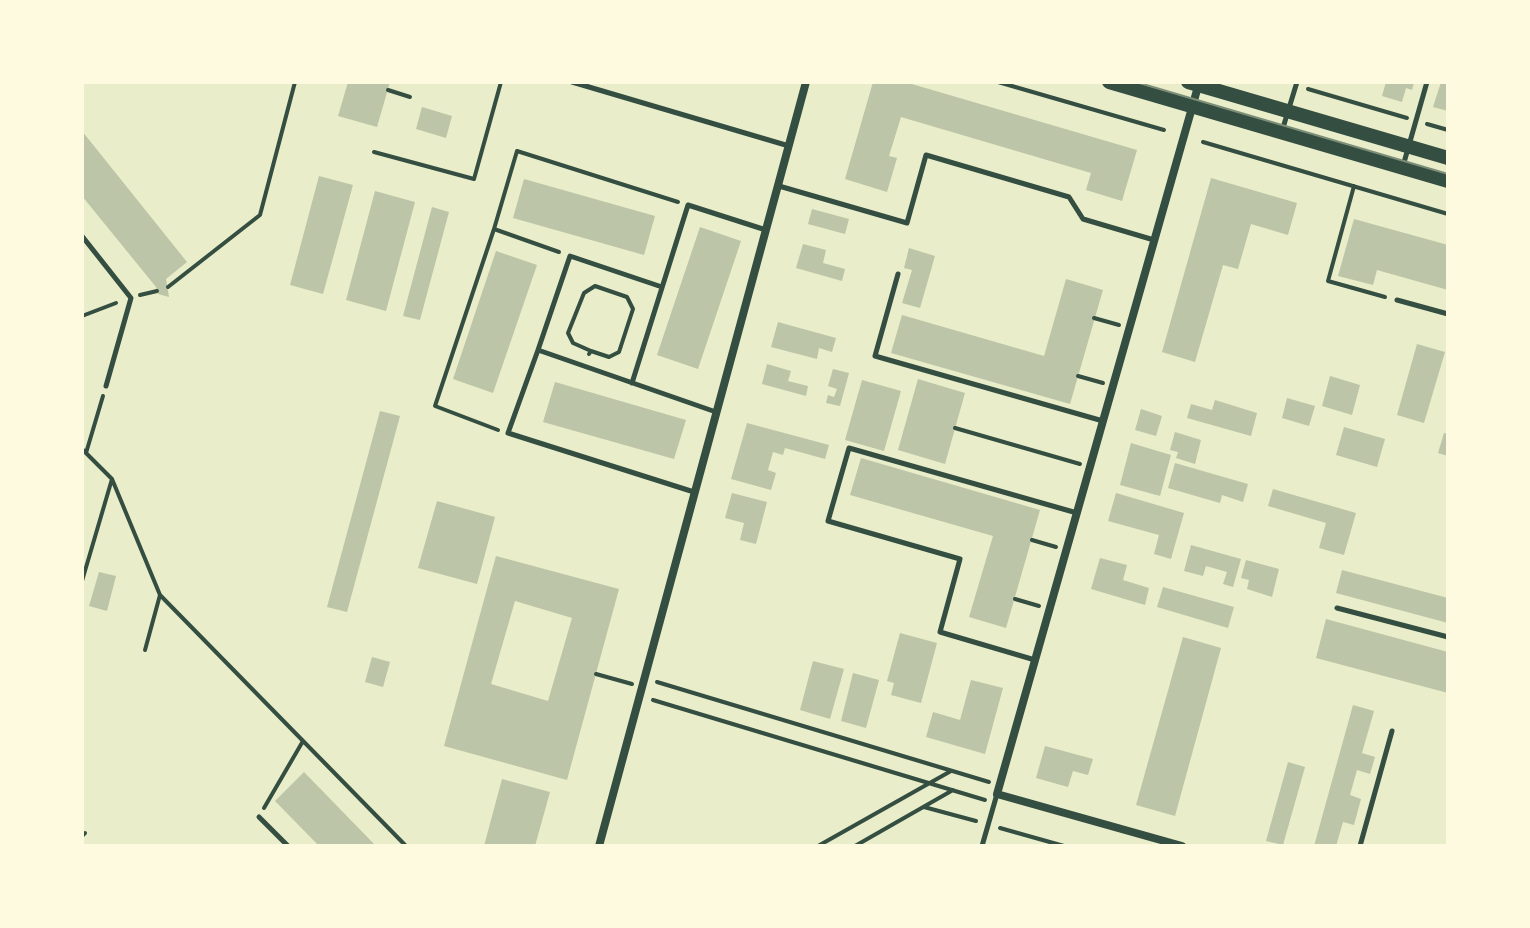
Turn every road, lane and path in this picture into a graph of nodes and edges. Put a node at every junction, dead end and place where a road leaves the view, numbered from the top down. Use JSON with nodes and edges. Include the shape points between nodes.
{"nodes":[{"id":1,"x":295,"y":82,"type":"edge"},
{"id":2,"x":501,"y":82,"type":"edge"},
{"id":3,"x":572,"y":82,"type":"edge"},
{"id":4,"x":806,"y":82,"type":"edge"},
{"id":5,"x":998,"y":82,"type":"edge"},
{"id":6,"x":1109,"y":82,"type":"edge"},
{"id":7,"x":1427,"y":82,"type":"edge"},
{"id":8,"x":1195,"y":83,"type":"edge"},
{"id":9,"x":1296,"y":84,"type":"edge"},
{"id":10,"x":388,"y":90,"type":"dead end"},
{"id":11,"x":410,"y":97,"type":"dead end"},
{"id":12,"x":1193,"y":106,"type":"junction"},
{"id":13,"x":1287,"y":111,"type":"junction"},
{"id":14,"x":1415,"y":120,"type":"junction"},
{"id":15,"x":1164,"y":130,"type":"dead end"},
{"id":16,"x":1448,"y":130,"type":"edge"},
{"id":17,"x":1281,"y":132,"type":"junction"},
{"id":18,"x":1203,"y":142,"type":"dead end"},
{"id":19,"x":789,"y":146,"type":"junction"},
{"id":20,"x":1408,"y":147,"type":"junction"},
{"id":21,"x":374,"y":152,"type":"dead end"},
{"id":22,"x":1448,"y":158,"type":"edge"},
{"id":23,"x":1402,"y":168,"type":"junction"},
{"id":24,"x":1448,"y":181,"type":"edge"},
{"id":25,"x":778,"y":186,"type":"junction"},
{"id":26,"x":1354,"y":186,"type":"junction"},
{"id":27,"x":688,"y":205,"type":"junction"},
{"id":28,"x":1448,"y":214,"type":"edge"},
{"id":29,"x":494,"y":229,"type":"junction"},
{"id":30,"x":766,"y":230,"type":"junction"},
{"id":31,"x":82,"y":236,"type":"edge"},
{"id":32,"x":1154,"y":240,"type":"junction"},
{"id":33,"x":570,"y":256,"type":"junction"},
{"id":34,"x":898,"y":274,"type":"dead end"},
{"id":35,"x":168,"y":287,"type":"dead end"},
{"id":36,"x":662,"y":287,"type":"junction"},
{"id":37,"x":131,"y":298,"type":"junction"},
{"id":38,"x":1397,"y":300,"type":"joint"},
{"id":39,"x":1448,"y":314,"type":"edge"},
{"id":40,"x":82,"y":316,"type":"edge"},
{"id":41,"x":1094,"y":318,"type":"dead end"},
{"id":42,"x":1129,"y":328,"type":"junction"},
{"id":43,"x":538,"y":350,"type":"junction"},
{"id":44,"x":591,"y":351,"type":"junction"},
{"id":45,"x":585,"y":366,"type":"junction"},
{"id":46,"x":1078,"y":376,"type":"dead end"},
{"id":47,"x":632,"y":383,"type":"junction"},
{"id":48,"x":106,"y":386,"type":"joint"},
{"id":49,"x":1113,"y":386,"type":"junction"},
{"id":50,"x":716,"y":412,"type":"junction"},
{"id":51,"x":1103,"y":421,"type":"junction"},
{"id":52,"x":955,"y":428,"type":"dead end"},
{"id":53,"x":508,"y":433,"type":"junction"},
{"id":54,"x":84,"y":451,"type":"edge"},
{"id":55,"x":1090,"y":467,"type":"junction"},
{"id":56,"x":112,"y":479,"type":"junction"},
{"id":57,"x":694,"y":492,"type":"junction"},
{"id":58,"x":1077,"y":513,"type":"junction"},
{"id":59,"x":1032,"y":540,"type":"dead end"},
{"id":60,"x":1066,"y":550,"type":"junction"},
{"id":61,"x":82,"y":581,"type":"edge"},
{"id":62,"x":160,"y":595,"type":"junction"},
{"id":63,"x":1015,"y":599,"type":"dead end"},
{"id":64,"x":1050,"y":608,"type":"junction"},
{"id":65,"x":1337,"y":608,"type":"dead end"},
{"id":66,"x":1448,"y":637,"type":"edge"},
{"id":67,"x":145,"y":650,"type":"dead end"},
{"id":68,"x":1035,"y":660,"type":"junction"},
{"id":69,"x":596,"y":674,"type":"dead end"},
{"id":70,"x":642,"y":687,"type":"junction"},
{"id":71,"x":1392,"y":731,"type":"dead end"},
{"id":72,"x":303,"y":741,"type":"junction"},
{"id":73,"x":951,"y":771,"type":"junction"},
{"id":74,"x":929,"y":783,"type":"junction"},
{"id":75,"x":953,"y":790,"type":"junction"},
{"id":76,"x":997,"y":794,"type":"junction"},
{"id":77,"x":259,"y":817,"type":"joint"},
{"id":78,"x":288,"y":846,"type":"edge"},
{"id":79,"x":406,"y":846,"type":"edge"},
{"id":80,"x":599,"y":846,"type":"edge"},
{"id":81,"x":818,"y":846,"type":"edge"},
{"id":82,"x":855,"y":846,"type":"edge"},
{"id":83,"x":982,"y":846,"type":"edge"},
{"id":84,"x":1182,"y":846,"type":"edge"},
{"id":85,"x":1360,"y":846,"type":"edge"}],
"edges":[{"from":1,"to":35,"type":"path","via":[[260,215]]},
{"from":2,"to":21,"type":"path","via":[[474,179]]},
{"from":3,"to":19,"type":"lane"},
{"from":4,"to":19,"type":"street"},
{"from":5,"to":15,"type":"path"},
{"from":6,"to":12,"type":"main road"},
{"from":7,"to":14,"type":"lane"},
{"from":8,"to":12,"type":"street"},
{"from":8,"to":13,"type":"main road"},
{"from":9,"to":13,"type":"lane"},
{"from":9,"to":14,"type":"path"},
{"from":10,"to":11,"type":"path"},
{"from":12,"to":17,"type":"main road"},
{"from":12,"to":32,"type":"street"},
{"from":13,"to":17,"type":"lane"},
{"from":13,"to":20,"type":"main road"},
{"from":14,"to":16,"type":"path"},
{"from":14,"to":20,"type":"lane"},
{"from":17,"to":23,"type":"main road"},
{"from":18,"to":26,"type":"path"},
{"from":19,"to":25,"type":"street"},
{"from":20,"to":22,"type":"main road"},
{"from":20,"to":23,"type":"lane"},
{"from":23,"to":24,"type":"main road"},
{"from":25,"to":30,"type":"street"},
{"from":25,"to":32,"type":"lane","via":[[907,223],[926,155],[1069,197],[1083,219]]},
{"from":26,"to":28,"type":"path"},
{"from":26,"to":38,"type":"path","via":[[1328,281]]},
{"from":27,"to":29,"type":"path","via":[[517,151]]},
{"from":27,"to":30,"type":"lane"},
{"from":27,"to":36,"type":"lane"},
{"from":29,"to":33,"type":"path"},
{"from":29,"to":53,"type":"path","via":[[435,406]]},
{"from":30,"to":50,"type":"street"},
{"from":31,"to":37,"type":"lane"},
{"from":32,"to":42,"type":"street"},
{"from":33,"to":36,"type":"lane"},
{"from":33,"to":43,"type":"lane"},
{"from":34,"to":51,"type":"lane","via":[[875,356]]},
{"from":36,"to":47,"type":"lane"},
{"from":37,"to":40,"type":"path"},
{"from":37,"to":48,"type":"lane"},
{"from":38,"to":39,"type":"lane"},
{"from":41,"to":42,"type":"path"},
{"from":42,"to":49,"type":"street"},
{"from":43,"to":45,"type":"lane"},
{"from":43,"to":53,"type":"lane"},
{"from":44,"to":44,"type":"path","via":[[609,357],[619,352],[633,309],[627,297],[595,286],[584,293],[568,333],[573,343]]},
{"from":44,"to":45,"type":"path"},
{"from":45,"to":47,"type":"lane"},
{"from":46,"to":49,"type":"path"},
{"from":47,"to":50,"type":"lane"},
{"from":48,"to":54,"type":"path"},
{"from":49,"to":51,"type":"street"},
{"from":50,"to":57,"type":"street"},
{"from":51,"to":55,"type":"street"},
{"from":52,"to":55,"type":"path"},
{"from":53,"to":57,"type":"lane"},
{"from":54,"to":56,"type":"path"},
{"from":55,"to":58,"type":"street"},
{"from":56,"to":61,"type":"path"},
{"from":56,"to":62,"type":"path"},
{"from":57,"to":70,"type":"street"},
{"from":58,"to":60,"type":"street"},
{"from":58,"to":68,"type":"lane","via":[[849,448],[840,477],[828,521],[960,559],[940,632]]},
{"from":59,"to":60,"type":"path"},
{"from":60,"to":64,"type":"street"},
{"from":62,"to":67,"type":"path"},
{"from":62,"to":72,"type":"path"},
{"from":63,"to":64,"type":"path"},
{"from":64,"to":68,"type":"street"},
{"from":65,"to":66,"type":"lane"},
{"from":68,"to":76,"type":"street"},
{"from":69,"to":70,"type":"path"},
{"from":70,"to":73,"type":"path"},
{"from":70,"to":74,"type":"path"},
{"from":70,"to":80,"type":"street"},
{"from":71,"to":85,"type":"lane"},
{"from":72,"to":77,"type":"path"},
{"from":72,"to":79,"type":"path"},
{"from":73,"to":74,"type":"path"},
{"from":73,"to":76,"type":"path"},
{"from":74,"to":75,"type":"path"},
{"from":74,"to":81,"type":"path"},
{"from":75,"to":76,"type":"path"},
{"from":75,"to":82,"type":"path"},
{"from":76,"to":83,"type":"lane"},
{"from":76,"to":84,"type":"street"},
{"from":77,"to":78,"type":"lane"}]}
